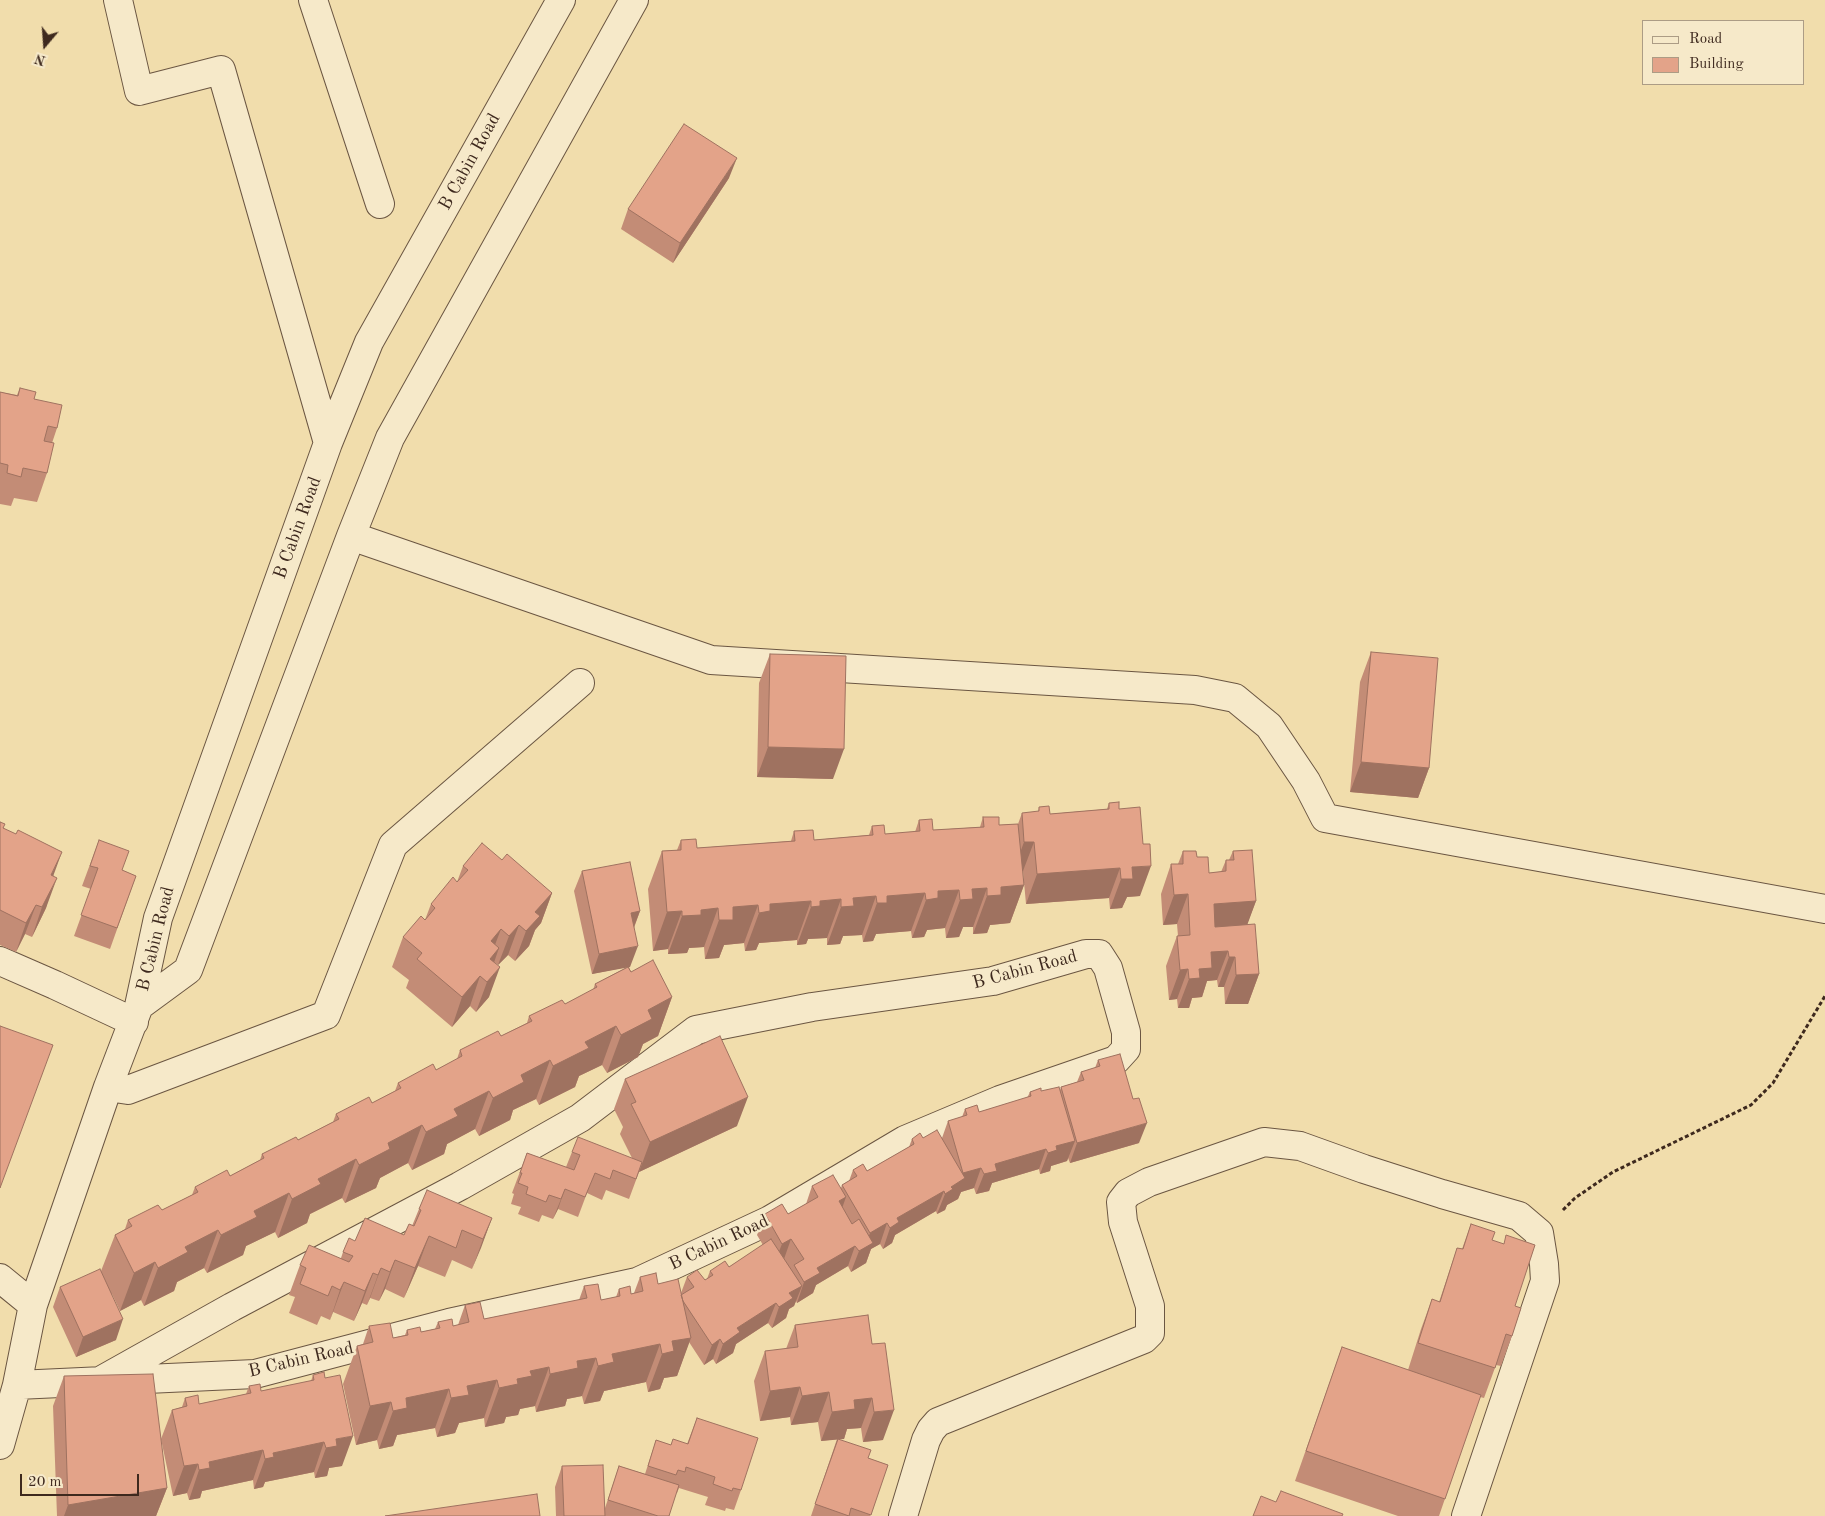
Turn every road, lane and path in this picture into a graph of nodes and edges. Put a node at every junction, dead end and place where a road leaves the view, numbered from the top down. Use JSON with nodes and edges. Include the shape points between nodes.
{"nodes":[{"id":1,"x":118,"y":0,"type":"edge"},
{"id":2,"x":313,"y":0,"type":"edge"},
{"id":3,"x":561,"y":0,"type":"edge"},
{"id":4,"x":634,"y":0,"type":"edge"},
{"id":5,"x":380,"y":204,"type":"dead end"},
{"id":6,"x":328,"y":443,"type":"junction"},
{"id":7,"x":351,"y":536,"type":"junction"},
{"id":8,"x":580,"y":683,"type":"dead end"},
{"id":9,"x":1825,"y":909,"type":"edge"},
{"id":10,"x":0,"y":961,"type":"edge"},
{"id":11,"x":28,"y":974,"type":"junction"},
{"id":12,"x":0,"y":985,"type":"edge"},
{"id":13,"x":1825,"y":996,"type":"edge"},
{"id":14,"x":137,"y":1014,"type":"junction"},
{"id":15,"x":108,"y":1086,"type":"junction"},
{"id":16,"x":1539,"y":1233,"type":"junction"},
{"id":17,"x":0,"y":1278,"type":"edge"},
{"id":18,"x":33,"y":1305,"type":"junction"},
{"id":19,"x":100,"y":1381,"type":"junction"},
{"id":20,"x":17,"y":1385,"type":"junction"},
{"id":21,"x":0,"y":1445,"type":"edge"},
{"id":22,"x":903,"y":1516,"type":"edge"},
{"id":23,"x":1466,"y":1516,"type":"edge"}],
"edges":[{"from":1,"to":6,"type":"street","via":[[140,91],[220,70]]},
{"from":2,"to":5,"type":"street"},
{"from":3,"to":6,"type":"street","name":"B Cabin Road","via":[[369,342]]},
{"from":4,"to":7,"type":"street","via":[[390,438]]},
{"from":6,"to":14,"type":"street","name":"B Cabin Road","via":[[158,918]]},
{"from":7,"to":9,"type":"street","via":[[711,660],[1195,690],[1235,698],[1269,726],[1306,780],[1325,818]]},
{"from":7,"to":14,"type":"street","via":[[188,970]]},
{"from":8,"to":15,"type":"street","via":[[393,845],[326,1015],[128,1090]]},
{"from":10,"to":11,"type":"street"},
{"from":11,"to":12,"type":"street"},
{"from":11,"to":14,"type":"street"},
{"from":13,"to":16,"type":"path","via":[[1773,1083],[1751,1105],[1613,1172],[1575,1198]]},
{"from":14,"to":15,"type":"street","name":"B Cabin Road"},
{"from":15,"to":18,"type":"street","name":"B Cabin Road"},
{"from":16,"to":22,"type":"street","via":[[1520,1216],[1373,1172],[1300,1146],[1264,1142],[1149,1182],[1128,1193],[1122,1202],[1123,1222],[1150,1306],[1150,1333],[1144,1339],[938,1422],[926,1440]]},
{"from":16,"to":23,"type":"street","via":[[1545,1280]]},
{"from":17,"to":18,"type":"street"},
{"from":18,"to":20,"type":"street","name":"B Cabin Road"},
{"from":19,"to":19,"type":"street","name":"B Cabin Road","via":[[255,1374],[449,1323],[636,1282],[770,1220],[905,1140],[1000,1100],[1116,1060],[1126,1049],[1126,1032],[1108,968],[1099,954],[1086,954],[993,981],[812,1007],[696,1030],[580,1118]]},
{"from":19,"to":20,"type":"street","name":"B Cabin Road"},
{"from":20,"to":21,"type":"street","name":"B Cabin Road"}]}
